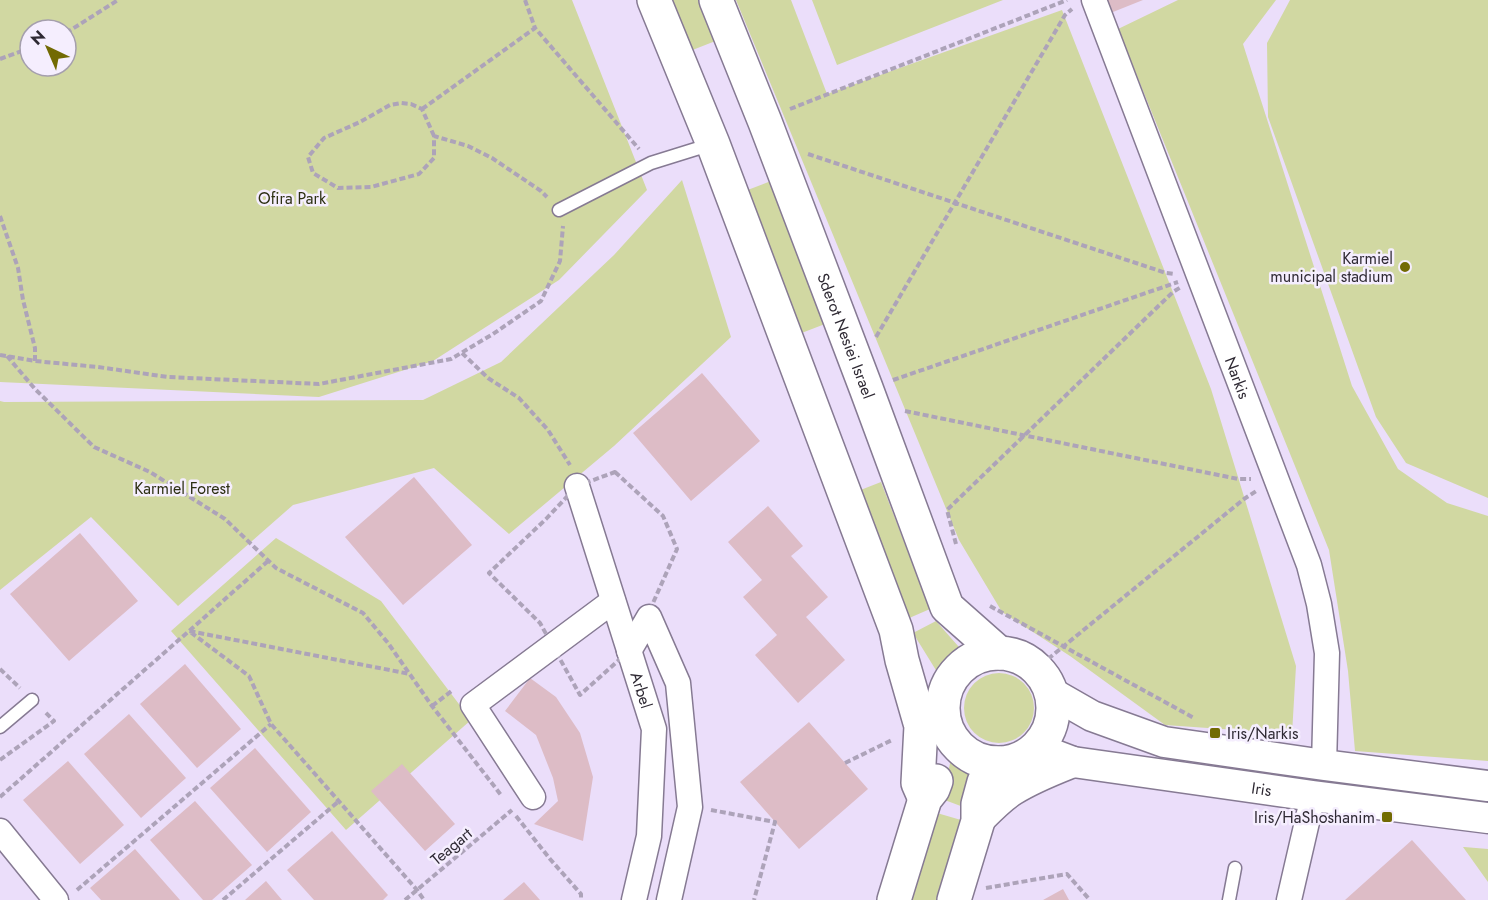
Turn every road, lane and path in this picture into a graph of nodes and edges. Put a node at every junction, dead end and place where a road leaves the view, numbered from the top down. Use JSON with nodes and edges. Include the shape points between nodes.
{"nodes":[{"id":1,"x":118,"y":0,"type":"edge"},
{"id":2,"x":525,"y":0,"type":"edge"},
{"id":3,"x":654,"y":0,"type":"edge"},
{"id":4,"x":716,"y":0,"type":"edge"},
{"id":5,"x":1067,"y":0,"type":"edge"},
{"id":6,"x":1083,"y":4,"type":"edge"},
{"id":7,"x":78,"y":25,"type":"edge"},
{"id":8,"x":535,"y":28,"type":"junction"},
{"id":9,"x":18,"y":52,"type":"edge"},
{"id":10,"x":0,"y":59,"type":"edge"},
{"id":11,"x":422,"y":109,"type":"junction"},
{"id":12,"x":765,"y":123,"type":"junction"},
{"id":13,"x":434,"y":136,"type":"junction"},
{"id":14,"x":713,"y":144,"type":"junction"},
{"id":15,"x":797,"y":150,"type":"dead end"},
{"id":16,"x":651,"y":163,"type":"junction"},
{"id":17,"x":954,"y":203,"type":"junction"},
{"id":18,"x":559,"y":210,"type":"junction"},
{"id":19,"x":0,"y":216,"type":"edge"},
{"id":20,"x":1199,"y":275,"type":"junction"},
{"id":21,"x":875,"y":338,"type":"dead end"},
{"id":22,"x":462,"y":353,"type":"junction"},
{"id":23,"x":0,"y":356,"type":"edge"},
{"id":24,"x":6,"y":356,"type":"junction"},
{"id":25,"x":35,"y":361,"type":"junction"},
{"id":26,"x":866,"y":388,"type":"junction"},
{"id":27,"x":1024,"y":435,"type":"junction"},
{"id":28,"x":1276,"y":479,"type":"junction"},
{"id":29,"x":576,"y":480,"type":"joint"},
{"id":30,"x":959,"y":553,"type":"dead end"},
{"id":31,"x":268,"y":561,"type":"junction"},
{"id":32,"x":613,"y":600,"type":"junction"},
{"id":33,"x":981,"y":602,"type":"dead end"},
{"id":34,"x":896,"y":630,"type":"junction"},
{"id":35,"x":189,"y":631,"type":"junction"},
{"id":36,"x":1064,"y":646,"type":"junction"},
{"id":37,"x":629,"y":651,"type":"junction"},
{"id":38,"x":999,"y":653,"type":"junction"},
{"id":39,"x":1048,"y":659,"type":"dead end"},
{"id":40,"x":410,"y":674,"type":"junction"},
{"id":41,"x":1050,"y":692,"type":"junction"},
{"id":42,"x":32,"y":700,"type":"dead end"},
{"id":43,"x":946,"y":721,"type":"junction"},
{"id":44,"x":1202,"y":723,"type":"dead end"},
{"id":45,"x":271,"y":724,"type":"junction"},
{"id":46,"x":0,"y":726,"type":"edge"},
{"id":47,"x":894,"y":739,"type":"dead end"},
{"id":48,"x":1036,"y":748,"type":"junction"},
{"id":49,"x":1073,"y":762,"type":"junction"},
{"id":50,"x":845,"y":763,"type":"dead end"},
{"id":51,"x":997,"y":763,"type":"junction"},
{"id":52,"x":1324,"y":765,"type":"junction"},
{"id":53,"x":1488,"y":786,"type":"edge"},
{"id":54,"x":1313,"y":796,"type":"junction"},
{"id":55,"x":0,"y":797,"type":"edge"},
{"id":56,"x":533,"y":797,"type":"dead end"},
{"id":57,"x":925,"y":799,"type":"junction"},
{"id":58,"x":505,"y":800,"type":"dead end"},
{"id":59,"x":339,"y":801,"type":"junction"},
{"id":60,"x":690,"y":807,"type":"junction"},
{"id":61,"x":1488,"y":818,"type":"edge"},
{"id":62,"x":978,"y":820,"type":"junction"},
{"id":63,"x":0,"y":831,"type":"edge"},
{"id":64,"x":1235,"y":868,"type":"dead end"},
{"id":65,"x":417,"y":890,"type":"junction"},
{"id":66,"x":65,"y":896,"type":"edge"},
{"id":67,"x":955,"y":897,"type":"edge"},
{"id":68,"x":223,"y":900,"type":"edge"},
{"id":69,"x":405,"y":900,"type":"edge"},
{"id":70,"x":424,"y":900,"type":"edge"},
{"id":71,"x":581,"y":900,"type":"edge"},
{"id":72,"x":634,"y":900,"type":"edge"},
{"id":73,"x":669,"y":900,"type":"edge"},
{"id":74,"x":754,"y":900,"type":"edge"},
{"id":75,"x":894,"y":900,"type":"edge"},
{"id":76,"x":1090,"y":900,"type":"edge"},
{"id":77,"x":1228,"y":900,"type":"edge"},
{"id":78,"x":1289,"y":900,"type":"edge"}],
"edges":[{"from":1,"to":7,"type":"path"},
{"from":2,"to":8,"type":"path"},
{"from":3,"to":14,"type":"main road"},
{"from":4,"to":12,"type":"main road","name":"Sderot Nesiei Israel"},
{"from":5,"to":12,"type":"path","via":[[782,112]]},
{"from":6,"to":17,"type":"path","via":[[1065,15]]},
{"from":6,"to":20,"type":"street","name":"Narkis"},
{"from":8,"to":11,"type":"path"},
{"from":8,"to":16,"type":"path"},
{"from":9,"to":10,"type":"path"},
{"from":11,"to":13,"type":"path"},
{"from":11,"to":13,"type":"path","via":[[411,104],[390,105],[324,138],[308,157],[313,173],[338,188],[371,187],[419,174],[434,158]]},
{"from":12,"to":26,"type":"main road","name":"Sderot Nesiei Israel"},
{"from":13,"to":18,"type":"path","via":[[492,158],[541,191]]},
{"from":14,"to":16,"type":"lane"},
{"from":14,"to":34,"type":"main road"},
{"from":15,"to":17,"type":"path"},
{"from":16,"to":18,"type":"lane"},
{"from":17,"to":20,"type":"path","via":[[1166,273]]},
{"from":17,"to":21,"type":"path"},
{"from":18,"to":22,"type":"path","via":[[564,225],[560,261],[541,301]]},
{"from":19,"to":25,"type":"path","via":[[18,268]]},
{"from":20,"to":26,"type":"path"},
{"from":20,"to":27,"type":"path","via":[[1173,292]]},
{"from":20,"to":28,"type":"street","name":"Narkis"},
{"from":22,"to":25,"type":"path","via":[[451,359],[319,384],[168,377]]},
{"from":22,"to":29,"type":"path","via":[[488,378],[519,398],[548,430]]},
{"from":23,"to":24,"type":"path"},
{"from":24,"to":25,"type":"path"},
{"from":24,"to":31,"type":"path","via":[[94,447],[150,472],[225,519]]},
{"from":26,"to":27,"type":"path","via":[[906,412]]},
{"from":26,"to":38,"type":"main road","name":"Sderot Nesiei Israel","via":[[947,607]]},
{"from":27,"to":28,"type":"path","via":[[1238,479]]},
{"from":27,"to":30,"type":"path","via":[[947,510]]},
{"from":28,"to":36,"type":"path","via":[[1244,499]]},
{"from":28,"to":52,"type":"street","name":"Narkis","via":[[1309,565],[1327,653]]},
{"from":29,"to":32,"type":"street","name":"Arbel"},
{"from":31,"to":35,"type":"path"},
{"from":31,"to":40,"type":"path","via":[[363,613]]},
{"from":32,"to":37,"type":"street","name":"Arbel"},
{"from":32,"to":56,"type":"street","via":[[473,705]]},
{"from":33,"to":36,"type":"path"},
{"from":34,"to":43,"type":"main road"},
{"from":34,"to":57,"type":"main road","via":[[921,726],[918,783]]},
{"from":35,"to":40,"type":"path"},
{"from":35,"to":45,"type":"path","via":[[249,676]]},
{"from":35,"to":55,"type":"path"},
{"from":36,"to":39,"type":"path"},
{"from":36,"to":44,"type":"path"},
{"from":37,"to":60,"type":"street","via":[[649,617],[678,683]]},
{"from":37,"to":72,"type":"street","name":"Arbel","via":[[654,729],[649,836]]},
{"from":38,"to":41,"type":"main road","via":[[1031,664]]},
{"from":38,"to":43,"type":"main road","via":[[967,663],[954,675],[946,691]]},
{"from":40,"to":58,"type":"path"},
{"from":41,"to":48,"type":"main road","via":[[1051,723]]},
{"from":41,"to":52,"type":"street","name":"Iris","via":[[1092,716],[1164,742]]},
{"from":42,"to":46,"type":"lane"},
{"from":43,"to":51,"type":"main road","via":[[958,746],[983,761]]},
{"from":43,"to":57,"type":"main road","via":[[933,789]]},
{"from":45,"to":59,"type":"path"},
{"from":45,"to":66,"type":"path"},
{"from":47,"to":50,"type":"path"},
{"from":48,"to":49,"type":"street","name":"Iris"},
{"from":48,"to":51,"type":"main road","via":[[1025,756]]},
{"from":49,"to":54,"type":"street","name":"Iris"},
{"from":49,"to":62,"type":"street","via":[[1013,790]]},
{"from":51,"to":62,"type":"main road","via":[[984,782]]},
{"from":52,"to":53,"type":"street","name":"Iris"},
{"from":54,"to":61,"type":"street","name":"Iris"},
{"from":54,"to":78,"type":"street"},
{"from":57,"to":75,"type":"main road"},
{"from":59,"to":65,"type":"path"},
{"from":59,"to":68,"type":"path"},
{"from":60,"to":73,"type":"street"},
{"from":60,"to":74,"type":"path","via":[[775,822]]},
{"from":62,"to":67,"type":"main road"},
{"from":63,"to":66,"type":"street"},
{"from":64,"to":77,"type":"lane"},
{"from":65,"to":69,"type":"path","name":"Teagart"},
{"from":65,"to":70,"type":"path"},
{"from":65,"to":71,"type":"path","name":"Teagart","via":[[512,810],[581,894]]},
{"from":67,"to":76,"type":"path","via":[[1066,874]]}]}
